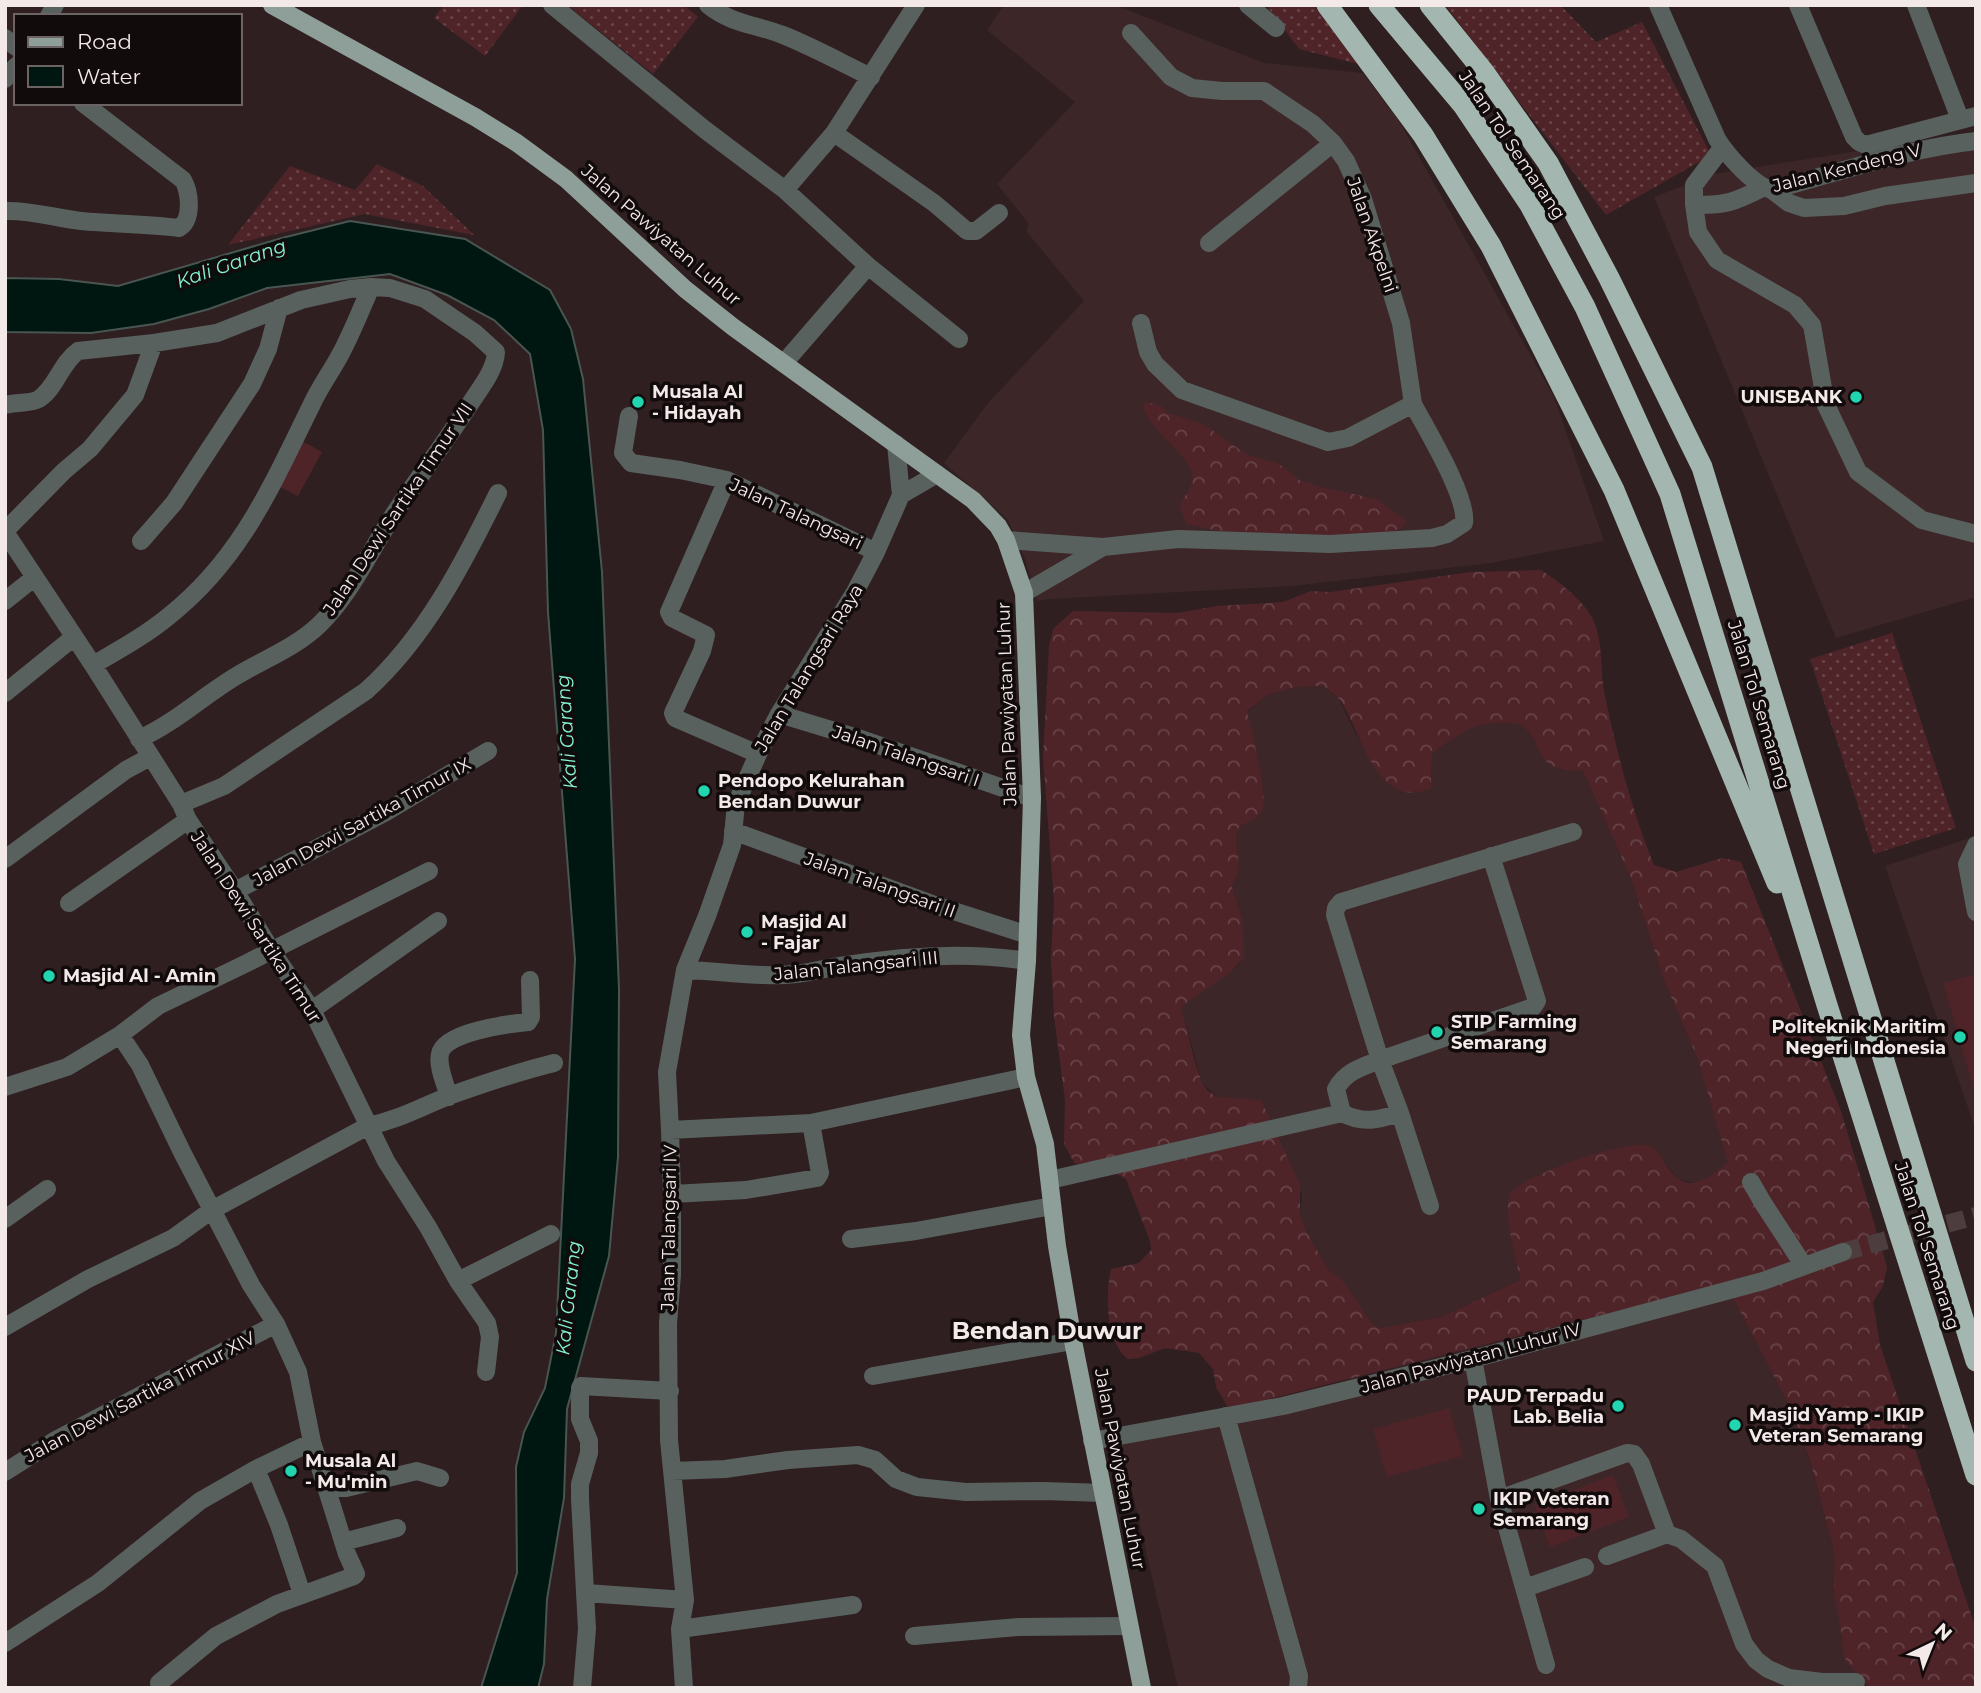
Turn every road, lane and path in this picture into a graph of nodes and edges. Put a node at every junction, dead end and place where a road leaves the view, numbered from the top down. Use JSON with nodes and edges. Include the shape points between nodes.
{"nodes":[{"id":1,"x":272,"y":5,"type":"edge"},
{"id":2,"x":551,"y":5,"type":"edge"},
{"id":3,"x":708,"y":5,"type":"edge"},
{"id":4,"x":1248,"y":5,"type":"edge"},
{"id":5,"x":1328,"y":5,"type":"edge"},
{"id":6,"x":1379,"y":5,"type":"edge"},
{"id":7,"x":1430,"y":5,"type":"edge"},
{"id":8,"x":1658,"y":5,"type":"edge"},
{"id":9,"x":1798,"y":5,"type":"edge"},
{"id":10,"x":1916,"y":5,"type":"edge"},
{"id":11,"x":909,"y":8,"type":"edge"},
{"id":12,"x":1276,"y":28,"type":"dead end"},
{"id":13,"x":1131,"y":33,"type":"dead end"},
{"id":14,"x":871,"y":78,"type":"junction"},
{"id":15,"x":84,"y":105,"type":"edge"},
{"id":16,"x":1968,"y":117,"type":"edge"},
{"id":17,"x":834,"y":132,"type":"junction"},
{"id":18,"x":1976,"y":141,"type":"edge"},
{"id":19,"x":1333,"y":144,"type":"junction"},
{"id":20,"x":1722,"y":148,"type":"junction"},
{"id":21,"x":1976,"y":183,"type":"edge"},
{"id":22,"x":1767,"y":189,"type":"junction"},
{"id":23,"x":785,"y":190,"type":"junction"},
{"id":24,"x":1694,"y":204,"type":"junction"},
{"id":25,"x":5,"y":211,"type":"edge"},
{"id":26,"x":999,"y":213,"type":"dead end"},
{"id":27,"x":1209,"y":243,"type":"dead end"},
{"id":28,"x":868,"y":266,"type":"junction"},
{"id":29,"x":371,"y":287,"type":"junction"},
{"id":30,"x":279,"y":309,"type":"junction"},
{"id":31,"x":1141,"y":323,"type":"dead end"},
{"id":32,"x":959,"y":339,"type":"dead end"},
{"id":33,"x":154,"y":343,"type":"junction"},
{"id":34,"x":784,"y":363,"type":"junction"},
{"id":35,"x":5,"y":404,"type":"edge"},
{"id":36,"x":1412,"y":404,"type":"junction"},
{"id":37,"x":629,"y":416,"type":"dead end"},
{"id":38,"x":896,"y":444,"type":"junction"},
{"id":39,"x":937,"y":474,"type":"junction"},
{"id":40,"x":727,"y":480,"type":"junction"},
{"id":41,"x":498,"y":493,"type":"dead end"},
{"id":42,"x":901,"y":495,"type":"junction"},
{"id":43,"x":5,"y":532,"type":"edge"},
{"id":44,"x":1976,"y":534,"type":"edge"},
{"id":45,"x":141,"y":541,"type":"dead end"},
{"id":46,"x":1006,"y":541,"type":"junction"},
{"id":47,"x":1103,"y":547,"type":"junction"},
{"id":48,"x":876,"y":552,"type":"junction"},
{"id":49,"x":35,"y":576,"type":"junction"},
{"id":50,"x":1024,"y":593,"type":"junction"},
{"id":51,"x":5,"y":601,"type":"edge"},
{"id":52,"x":74,"y":637,"type":"junction"},
{"id":53,"x":93,"y":665,"type":"junction"},
{"id":54,"x":5,"y":693,"type":"edge"},
{"id":55,"x":779,"y":714,"type":"junction"},
{"id":56,"x":139,"y":739,"type":"junction"},
{"id":57,"x":488,"y":751,"type":"dead end"},
{"id":58,"x":758,"y":754,"type":"junction"},
{"id":59,"x":150,"y":757,"type":"junction"},
{"id":60,"x":1032,"y":798,"type":"junction"},
{"id":61,"x":184,"y":812,"type":"junction"},
{"id":62,"x":1573,"y":832,"type":"dead end"},
{"id":63,"x":732,"y":838,"type":"junction"},
{"id":64,"x":1976,"y":845,"type":"edge"},
{"id":65,"x":1491,"y":856,"type":"junction"},
{"id":66,"x":5,"y":859,"type":"edge"},
{"id":67,"x":429,"y":871,"type":"dead end"},
{"id":68,"x":235,"y":891,"type":"junction"},
{"id":69,"x":69,"y":903,"type":"dead end"},
{"id":70,"x":1976,"y":912,"type":"edge"},
{"id":71,"x":438,"y":921,"type":"dead end"},
{"id":72,"x":1027,"y":947,"type":"junction"},
{"id":73,"x":271,"y":950,"type":"junction"},
{"id":74,"x":685,"y":970,"type":"junction"},
{"id":75,"x":530,"y":980,"type":"dead end"},
{"id":76,"x":1827,"y":1005,"type":"junction"},
{"id":77,"x":312,"y":1010,"type":"junction"},
{"id":78,"x":120,"y":1035,"type":"junction"},
{"id":79,"x":1380,"y":1060,"type":"junction"},
{"id":80,"x":554,"y":1063,"type":"dead end"},
{"id":81,"x":1026,"y":1077,"type":"junction"},
{"id":82,"x":7,"y":1084,"type":"edge"},
{"id":83,"x":449,"y":1097,"type":"junction"},
{"id":84,"x":1342,"y":1113,"type":"junction"},
{"id":85,"x":1400,"y":1113,"type":"junction"},
{"id":86,"x":811,"y":1123,"type":"junction"},
{"id":87,"x":368,"y":1126,"type":"junction"},
{"id":88,"x":670,"y":1130,"type":"junction"},
{"id":89,"x":1050,"y":1180,"type":"junction"},
{"id":90,"x":1751,"y":1182,"type":"dead end"},
{"id":91,"x":47,"y":1189,"type":"dead end"},
{"id":92,"x":672,"y":1194,"type":"junction"},
{"id":93,"x":1052,"y":1206,"type":"junction"},
{"id":94,"x":1430,"y":1206,"type":"dead end"},
{"id":95,"x":212,"y":1210,"type":"junction"},
{"id":96,"x":5,"y":1219,"type":"edge"},
{"id":97,"x":551,"y":1234,"type":"dead end"},
{"id":98,"x":851,"y":1239,"type":"dead end"},
{"id":99,"x":1843,"y":1252,"type":"tunnel mouth"},
{"id":100,"x":1804,"y":1266,"type":"junction"},
{"id":101,"x":458,"y":1281,"type":"junction"},
{"id":102,"x":276,"y":1324,"type":"junction"},
{"id":103,"x":5,"y":1327,"type":"edge"},
{"id":104,"x":1073,"y":1341,"type":"junction"},
{"id":105,"x":1473,"y":1359,"type":"junction"},
{"id":106,"x":1976,"y":1361,"type":"edge"},
{"id":107,"x":486,"y":1373,"type":"dead end"},
{"id":108,"x":873,"y":1376,"type":"dead end"},
{"id":109,"x":670,"y":1391,"type":"junction"},
{"id":110,"x":1226,"y":1416,"type":"junction"},
{"id":111,"x":1092,"y":1441,"type":"junction"},
{"id":112,"x":312,"y":1442,"type":"junction"},
{"id":113,"x":256,"y":1469,"type":"junction"},
{"id":114,"x":672,"y":1471,"type":"junction"},
{"id":115,"x":5,"y":1472,"type":"edge"},
{"id":116,"x":1976,"y":1475,"type":"edge"},
{"id":117,"x":440,"y":1478,"type":"dead end"},
{"id":118,"x":326,"y":1489,"type":"junction"},
{"id":119,"x":1103,"y":1493,"type":"junction"},
{"id":120,"x":1499,"y":1499,"type":"junction"},
{"id":121,"x":397,"y":1528,"type":"dead end"},
{"id":122,"x":1667,"y":1534,"type":"junction"},
{"id":123,"x":343,"y":1542,"type":"junction"},
{"id":124,"x":1607,"y":1556,"type":"dead end"},
{"id":125,"x":1585,"y":1567,"type":"dead end"},
{"id":126,"x":1525,"y":1588,"type":"junction"},
{"id":127,"x":586,"y":1592,"type":"junction"},
{"id":128,"x":302,"y":1594,"type":"junction"},
{"id":129,"x":685,"y":1600,"type":"junction"},
{"id":130,"x":853,"y":1605,"type":"dead end"},
{"id":131,"x":1129,"y":1626,"type":"junction"},
{"id":132,"x":680,"y":1629,"type":"junction"},
{"id":133,"x":914,"y":1636,"type":"dead end"},
{"id":134,"x":5,"y":1643,"type":"edge"},
{"id":135,"x":1546,"y":1665,"type":"dead end"},
{"id":136,"x":1856,"y":1682,"type":"dead end"},
{"id":137,"x":159,"y":1683,"type":"dead end"},
{"id":138,"x":582,"y":1688,"type":"edge"},
{"id":139,"x":684,"y":1688,"type":"edge"},
{"id":140,"x":1142,"y":1688,"type":"edge"},
{"id":141,"x":1298,"y":1688,"type":"edge"}],
"edges":[{"from":1,"to":34,"type":"main road","name":"Jalan Pawiyatan Luhur","via":[[517,142],[566,180],[685,289]]},
{"from":2,"to":23,"type":"street"},
{"from":3,"to":14,"type":"street","via":[[729,20],[803,43]]},
{"from":4,"to":12,"type":"street"},
{"from":5,"to":76,"type":"highway","via":[[1423,135],[1491,246],[1614,490]]},
{"from":6,"to":76,"type":"highway","name":"Jalan Tol Semarang","via":[[1463,105],[1530,205],[1585,307],[1670,494]]},
{"from":7,"to":106,"type":"highway","name":"Jalan Tol Semarang","via":[[1548,163],[1702,467]]},
{"from":8,"to":20,"type":"street","name":"Jalan Kendeng V"},
{"from":9,"to":16,"type":"street","via":[[1859,142],[1867,145]]},
{"from":10,"to":16,"type":"street"},
{"from":11,"to":14,"type":"street"},
{"from":13,"to":19,"type":"street","name":"Jalan Akpelni","via":[[1171,77],[1192,88],[1264,91],[1313,124]]},
{"from":14,"to":17,"type":"street"},
{"from":15,"to":25,"type":"street","via":[[173,171],[188,190],[185,224],[179,228],[78,221]]},
{"from":17,"to":23,"type":"street"},
{"from":17,"to":26,"type":"street","via":[[967,231],[976,231]]},
{"from":18,"to":22,"type":"street","name":"Jalan Kendeng V","via":[[1933,146]]},
{"from":19,"to":27,"type":"street"},
{"from":19,"to":36,"type":"street","name":"Jalan Akpelni","via":[[1363,199],[1401,323]]},
{"from":20,"to":22,"type":"street","name":"Jalan Kendeng V"},
{"from":20,"to":24,"type":"street","via":[[1694,185]]},
{"from":21,"to":22,"type":"street","via":[[1844,206],[1804,208]]},
{"from":22,"to":24,"type":"street","via":[[1734,203]]},
{"from":23,"to":28,"type":"street"},
{"from":24,"to":44,"type":"street","via":[[1698,232],[1717,260],[1795,305],[1812,325],[1826,405],[1858,472],[1922,520]]},
{"from":28,"to":32,"type":"street"},
{"from":28,"to":34,"type":"street"},
{"from":29,"to":30,"type":"street","via":[[301,300]]},
{"from":29,"to":53,"type":"street","via":[[276,481],[235,548],[169,617]]},
{"from":29,"to":56,"type":"street","name":"Jalan Dewi Sartika Timur VII","via":[[425,299],[465,326],[496,352],[489,374],[320,624],[295,645],[238,675]]},
{"from":30,"to":33,"type":"street","via":[[217,333]]},
{"from":30,"to":45,"type":"street","via":[[268,349],[245,395],[174,503]]},
{"from":31,"to":36,"type":"street","via":[[1155,364],[1182,390],[1328,442],[1348,438]]},
{"from":33,"to":35,"type":"street","via":[[78,351],[38,400]]},
{"from":33,"to":43,"type":"street","via":[[135,395],[90,449]]},
{"from":34,"to":38,"type":"main road","name":"Jalan Pawiyatan Luhur"},
{"from":36,"to":47,"type":"street","name":"Jalan Akpelni","via":[[1466,514],[1465,523],[1447,534],[1330,544],[1178,539]]},
{"from":37,"to":40,"type":"street","name":"Jalan Talangsari","via":[[623,453],[631,463]]},
{"from":38,"to":39,"type":"main road","name":"Jalan Pawiyatan Luhur"},
{"from":38,"to":42,"type":"street","name":"Jalan Talangsari Raya"},
{"from":39,"to":42,"type":"street"},
{"from":39,"to":46,"type":"main road","name":"Jalan Pawiyatan Luhur","via":[[973,500]]},
{"from":40,"to":48,"type":"street","name":"Jalan Talangsari"},
{"from":40,"to":58,"type":"street","via":[[669,612],[672,618],[706,635],[673,713],[675,718]]},
{"from":41,"to":61,"type":"street","via":[[467,556],[384,675]]},
{"from":42,"to":48,"type":"street","name":"Jalan Talangsari Raya"},
{"from":43,"to":49,"type":"street","name":"Jalan Dewi Sartika Timur"},
{"from":46,"to":47,"type":"street","name":"Jalan Akpelni"},
{"from":46,"to":50,"type":"main road","name":"Jalan Pawiyatan Luhur"},
{"from":47,"to":50,"type":"street","name":"Jalan Akpelni"},
{"from":48,"to":55,"type":"street","name":"Jalan Talangsari Raya"},
{"from":49,"to":51,"type":"street"},
{"from":49,"to":52,"type":"street","name":"Jalan Dewi Sartika Timur"},
{"from":50,"to":60,"type":"main road","name":"Jalan Pawiyatan Luhur"},
{"from":52,"to":53,"type":"street","name":"Jalan Dewi Sartika Timur"},
{"from":52,"to":54,"type":"street"},
{"from":53,"to":56,"type":"street","name":"Jalan Dewi Sartika Timur"},
{"from":55,"to":58,"type":"street","name":"Jalan Talangsari Raya"},
{"from":55,"to":60,"type":"street","name":"Jalan Talangsari I"},
{"from":56,"to":59,"type":"street","name":"Jalan Dewi Sartika Timur"},
{"from":57,"to":68,"type":"street","name":"Jalan Dewi Sartika Timur IX","via":[[386,812]]},
{"from":58,"to":63,"type":"street","name":"Jalan Talangsari Raya","via":[[736,804]]},
{"from":59,"to":61,"type":"street","name":"Jalan Dewi Sartika Timur"},
{"from":59,"to":66,"type":"street"},
{"from":60,"to":72,"type":"main road","name":"Jalan Pawiyatan Luhur"},
{"from":61,"to":68,"type":"street","name":"Jalan Dewi Sartika Timur"},
{"from":61,"to":69,"type":"street"},
{"from":62,"to":65,"type":"street"},
{"from":63,"to":72,"type":"street","name":"Jalan Talangsari II","via":[[932,904]]},
{"from":63,"to":74,"type":"street","name":"Jalan Talangsari Raya"},
{"from":64,"to":70,"type":"street","via":[[1967,864]]},
{"from":65,"to":79,"type":"street","via":[[1537,1001],[1533,1007]]},
{"from":65,"to":79,"type":"street","via":[[1341,902],[1336,908]]},
{"from":67,"to":73,"type":"street"},
{"from":68,"to":73,"type":"street","name":"Jalan Dewi Sartika Timur"},
{"from":71,"to":77,"type":"street"},
{"from":72,"to":74,"type":"street","name":"Jalan Talangsari III","via":[[1004,958],[920,957],[802,973]]},
{"from":72,"to":81,"type":"main road","name":"Jalan Pawiyatan Luhur","via":[[1021,1035]]},
{"from":73,"to":77,"type":"street","name":"Jalan Dewi Sartika Timur"},
{"from":73,"to":78,"type":"street","via":[[158,1006]]},
{"from":74,"to":88,"type":"street","name":"Jalan Talangsari Raya","via":[[667,1072]]},
{"from":75,"to":83,"type":"street","via":[[528,1021],[492,1027],[444,1045],[439,1058]]},
{"from":76,"to":116,"type":"highway","name":"Jalan Tol Semarang"},
{"from":77,"to":87,"type":"street","name":"Jalan Dewi Sartika Timur"},
{"from":78,"to":82,"type":"street","via":[[67,1067]]},
{"from":78,"to":95,"type":"street","name":"Jalan Dewi Sartika Timur XIV","via":[[140,1065]]},
{"from":79,"to":84,"type":"street","via":[[1348,1073],[1340,1082],[1336,1089]]},
{"from":79,"to":85,"type":"street"},
{"from":80,"to":83,"type":"street"},
{"from":81,"to":86,"type":"street","name":"Jalan Talangsari IV"},
{"from":81,"to":89,"type":"main road","name":"Jalan Pawiyatan Luhur"},
{"from":83,"to":87,"type":"street"},
{"from":84,"to":85,"type":"street","via":[[1365,1121]]},
{"from":84,"to":89,"type":"street"},
{"from":85,"to":94,"type":"street"},
{"from":86,"to":88,"type":"street","name":"Jalan Talangsari IV"},
{"from":86,"to":92,"type":"street","via":[[820,1173],[815,1179]]},
{"from":87,"to":95,"type":"street"},
{"from":87,"to":101,"type":"street","name":"Jalan Dewi Sartika Timur"},
{"from":88,"to":92,"type":"street","name":"Jalan Talangsari IV"},
{"from":89,"to":93,"type":"main road","name":"Jalan Pawiyatan Luhur"},
{"from":90,"to":100,"type":"street"},
{"from":91,"to":96,"type":"street"},
{"from":92,"to":109,"type":"street","name":"Jalan Talangsari IV"},
{"from":93,"to":98,"type":"street"},
{"from":93,"to":104,"type":"main road","name":"Jalan Pawiyatan Luhur"},
{"from":95,"to":102,"type":"street","name":"Jalan Dewi Sartika Timur XIV"},
{"from":95,"to":103,"type":"street","via":[[173,1238],[88,1279]]},
{"from":97,"to":101,"type":"street"},
{"from":99,"to":100,"type":"street","name":"Jalan Pawiyatan Luhur IV"},
{"from":100,"to":105,"type":"street","name":"Jalan Pawiyatan Luhur IV"},
{"from":101,"to":107,"type":"street","name":"Jalan Dewi Sartika Timur","via":[[490,1330]]},
{"from":102,"to":112,"type":"street","name":"Jalan Dewi Sartika Timur XIV","via":[[298,1372]]},
{"from":102,"to":115,"type":"street","name":"Jalan Dewi Sartika Timur XIV","via":[[54,1441]]},
{"from":104,"to":108,"type":"street"},
{"from":104,"to":111,"type":"main road","name":"Jalan Pawiyatan Luhur"},
{"from":105,"to":110,"type":"street","name":"Jalan Pawiyatan Luhur IV"},
{"from":105,"to":120,"type":"street"},
{"from":109,"to":114,"type":"street","name":"Jalan Talangsari IV"},
{"from":109,"to":127,"type":"street","via":[[580,1388],[580,1419],[589,1441],[580,1484]]},
{"from":110,"to":111,"type":"street","name":"Jalan Pawiyatan Luhur IV"},
{"from":110,"to":141,"type":"street","via":[[1299,1676]]},
{"from":111,"to":119,"type":"main road","name":"Jalan Pawiyatan Luhur"},
{"from":112,"to":113,"type":"street"},
{"from":112,"to":118,"type":"street","name":"Jalan Dewi Sartika Timur XIV"},
{"from":113,"to":128,"type":"street"},
{"from":113,"to":134,"type":"street","via":[[200,1502],[98,1583]]},
{"from":114,"to":119,"type":"street","via":[[858,1455],[875,1460],[896,1479],[917,1488],[966,1493]]},
{"from":114,"to":129,"type":"street","name":"Jalan Talangsari IV"},
{"from":117,"to":118,"type":"street","via":[[417,1471]]},
{"from":118,"to":123,"type":"street","name":"Jalan Dewi Sartika Timur XIV"},
{"from":119,"to":131,"type":"main road","name":"Jalan Pawiyatan Luhur"},
{"from":120,"to":122,"type":"street","via":[[1634,1454]]},
{"from":120,"to":126,"type":"street"},
{"from":121,"to":123,"type":"street"},
{"from":122,"to":124,"type":"street"},
{"from":122,"to":136,"type":"street","via":[[1681,1539],[1715,1566],[1744,1644],[1756,1660],[1789,1678]]},
{"from":123,"to":128,"type":"street","name":"Jalan Dewi Sartika Timur XIV","via":[[356,1574]]},
{"from":125,"to":126,"type":"street"},
{"from":126,"to":135,"type":"street"},
{"from":127,"to":129,"type":"street"},
{"from":127,"to":138,"type":"street"},
{"from":128,"to":137,"type":"street","via":[[216,1636]]},
{"from":129,"to":132,"type":"street","name":"Jalan Talangsari IV"},
{"from":130,"to":132,"type":"street"},
{"from":131,"to":133,"type":"street","via":[[1019,1627]]},
{"from":131,"to":140,"type":"main road","name":"Jalan Pawiyatan Luhur"},
{"from":132,"to":139,"type":"street","name":"Jalan Talangsari IV"}]}
